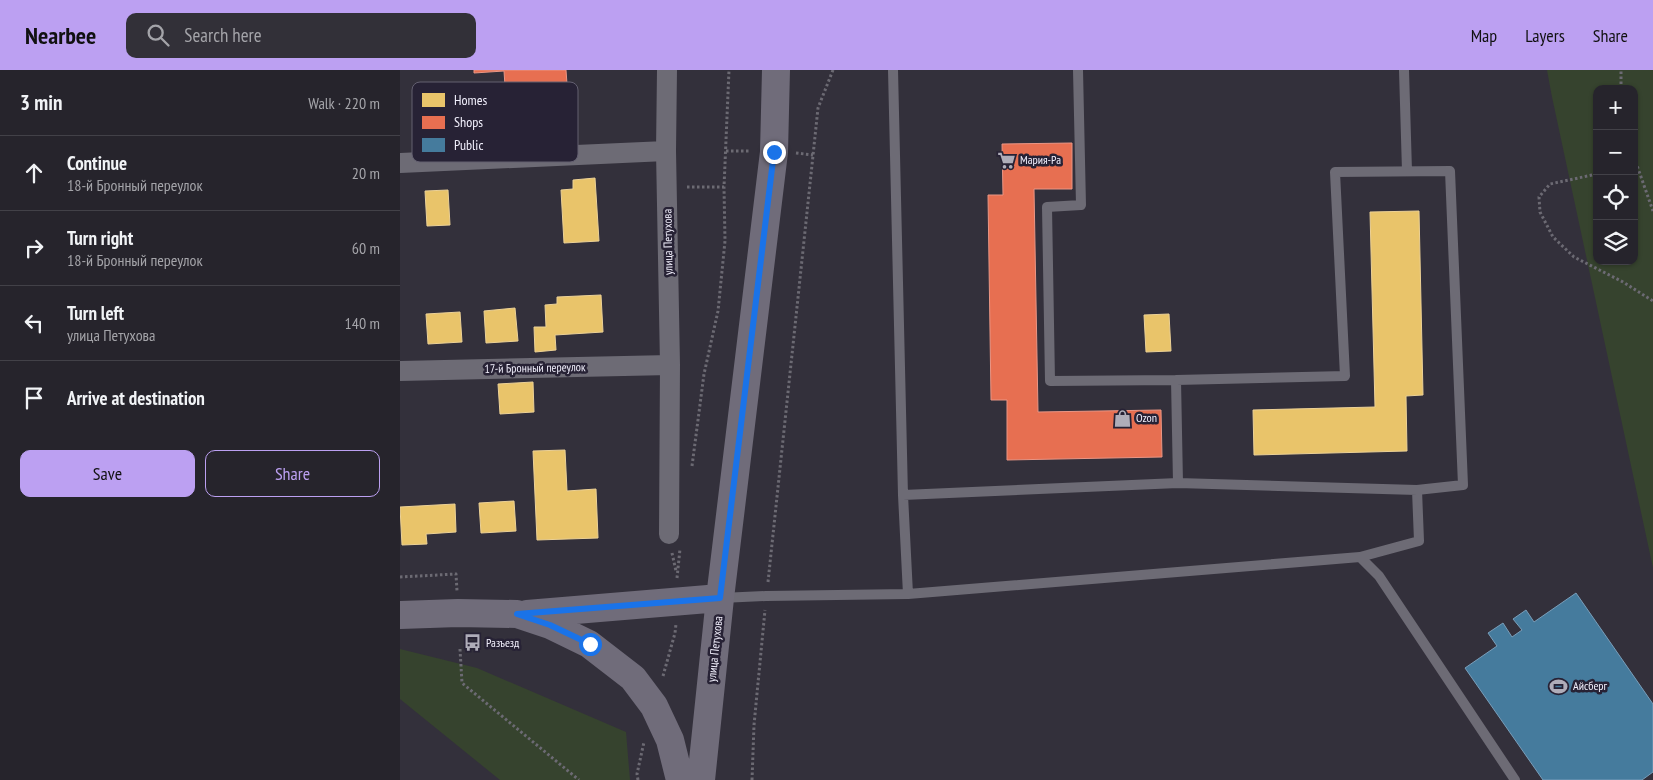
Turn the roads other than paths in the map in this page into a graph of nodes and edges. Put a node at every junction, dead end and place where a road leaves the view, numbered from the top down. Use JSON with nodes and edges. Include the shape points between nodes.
{"nodes":[{"id":1,"x":667,"y":70,"type":"edge"},
{"id":2,"x":776,"y":70,"type":"edge"},
{"id":3,"x":893,"y":70,"type":"edge"},
{"id":4,"x":1078,"y":70,"type":"edge"},
{"id":5,"x":1404,"y":70,"type":"edge"},
{"id":6,"x":666,"y":151,"type":"junction"},
{"id":7,"x":578,"y":155,"type":"edge"},
{"id":8,"x":422,"y":162,"type":"edge"},
{"id":9,"x":400,"y":163,"type":"edge"},
{"id":10,"x":1407,"y":171,"type":"junction"},
{"id":11,"x":670,"y":365,"type":"junction"},
{"id":12,"x":400,"y":372,"type":"edge"},
{"id":13,"x":1176,"y":380,"type":"junction"},
{"id":14,"x":1178,"y":483,"type":"junction"},
{"id":15,"x":1417,"y":490,"type":"junction"},
{"id":16,"x":903,"y":495,"type":"junction"},
{"id":17,"x":675,"y":540,"type":"road end"},
{"id":18,"x":1360,"y":557,"type":"junction"},
{"id":19,"x":908,"y":594,"type":"junction"},
{"id":20,"x":720,"y":598,"type":"junction"},
{"id":21,"x":517,"y":614,"type":"junction"},
{"id":22,"x":400,"y":616,"type":"edge"},
{"id":23,"x":680,"y":780,"type":"edge"},
{"id":24,"x":701,"y":780,"type":"edge"},
{"id":25,"x":1516,"y":780,"type":"edge"}],
"edges":[{"from":1,"to":6,"type":"street","name":"улица Петухова"},
{"from":2,"to":20,"type":"street","name":"улица Петухова","via":[[774,152]]},
{"from":3,"to":16,"type":"lane"},
{"from":4,"to":13,"type":"lane","via":[[1082,205],[1047,207],[1050,381]]},
{"from":5,"to":10,"type":"lane"},
{"from":6,"to":7,"type":"street"},
{"from":6,"to":11,"type":"street","name":"улица Петухова"},
{"from":8,"to":9,"type":"street"},
{"from":10,"to":13,"type":"lane","via":[[1335,172],[1345,376]]},
{"from":10,"to":15,"type":"lane","via":[[1450,171],[1463,485]]},
{"from":11,"to":12,"type":"street","name":"17-й Бронный переулок"},
{"from":11,"to":17,"type":"street","name":"улица Петухова"},
{"from":13,"to":14,"type":"lane"},
{"from":14,"to":15,"type":"lane"},
{"from":14,"to":16,"type":"lane"},
{"from":15,"to":18,"type":"lane","via":[[1419,541]]},
{"from":16,"to":19,"type":"lane"},
{"from":18,"to":19,"type":"lane"},
{"from":18,"to":25,"type":"lane","via":[[1379,576]]},
{"from":19,"to":20,"type":"lane"},
{"from":20,"to":21,"type":"street"},
{"from":20,"to":24,"type":"street","name":"улица Петухова"},
{"from":21,"to":22,"type":"street"},
{"from":21,"to":23,"type":"street","via":[[590,644],[634,678],[654,706],[670,740]]}]}
